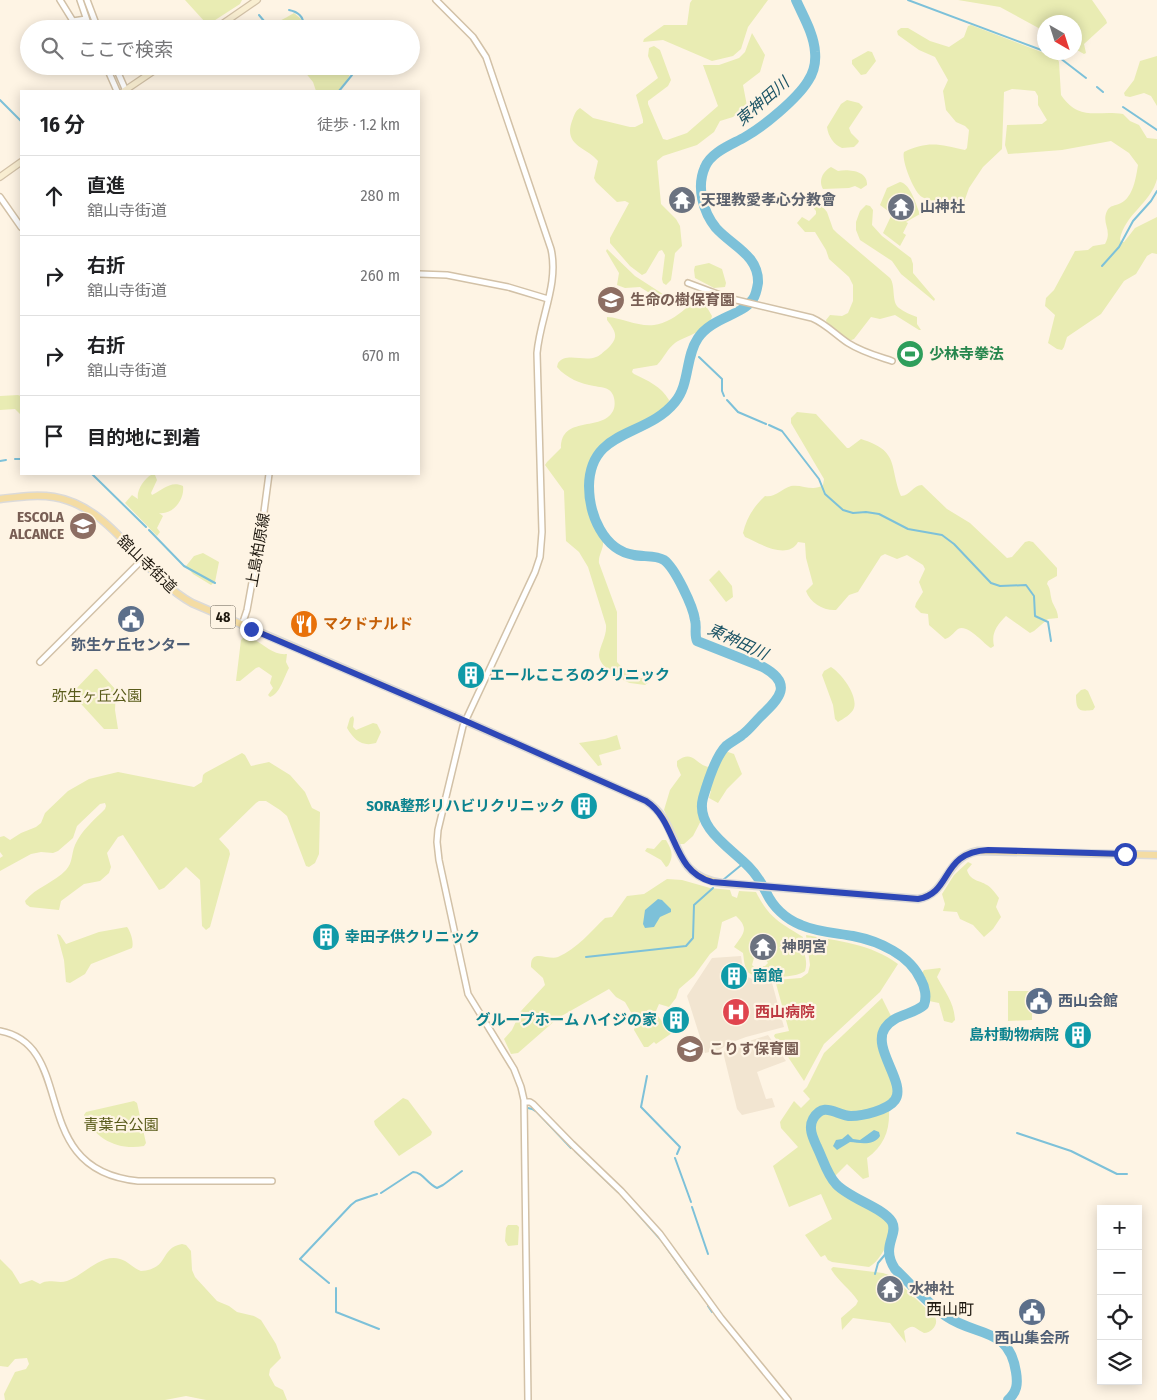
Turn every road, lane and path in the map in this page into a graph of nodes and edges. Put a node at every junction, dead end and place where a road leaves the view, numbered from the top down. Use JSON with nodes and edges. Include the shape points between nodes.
{"nodes":[{"id":1,"x":60,"y":0,"type":"edge"},
{"id":2,"x":80,"y":0,"type":"edge"},
{"id":3,"x":87,"y":0,"type":"edge"},
{"id":4,"x":257,"y":0,"type":"edge"},
{"id":5,"x":436,"y":0,"type":"edge"},
{"id":6,"x":86,"y":19,"type":"joint"},
{"id":7,"x":72,"y":20,"type":"edge"},
{"id":8,"x":80,"y":20,"type":"edge"},
{"id":9,"x":95,"y":20,"type":"edge"},
{"id":10,"x":228,"y":20,"type":"edge"},
{"id":11,"x":110,"y":75,"type":"edge"},
{"id":12,"x":119,"y":75,"type":"edge"},
{"id":13,"x":148,"y":75,"type":"edge"},
{"id":14,"x":117,"y":90,"type":"edge"},
{"id":15,"x":126,"y":90,"type":"edge"},
{"id":16,"x":127,"y":90,"type":"edge"},
{"id":17,"x":20,"y":163,"type":"edge"},
{"id":18,"x":0,"y":177,"type":"edge"},
{"id":19,"x":0,"y":197,"type":"edge"},
{"id":20,"x":20,"y":227,"type":"edge"},
{"id":21,"x":420,"y":274,"type":"edge"},
{"id":22,"x":688,"y":284,"type":"dead end"},
{"id":23,"x":548,"y":299,"type":"junction"},
{"id":24,"x":892,"y":361,"type":"dead end"},
{"id":25,"x":269,"y":475,"type":"edge"},
{"id":26,"x":0,"y":499,"type":"edge"},
{"id":27,"x":142,"y":560,"type":"junction"},
{"id":28,"x":242,"y":625,"type":"junction"},
{"id":29,"x":40,"y":662,"type":"dead end"},
{"id":30,"x":466,"y":721,"type":"junction"},
{"id":31,"x":1157,"y":855,"type":"edge"},
{"id":32,"x":0,"y":1032,"type":"edge"},
{"id":33,"x":524,"y":1102,"type":"junction"},
{"id":34,"x":272,"y":1181,"type":"dead end"},
{"id":35,"x":528,"y":1400,"type":"edge"},
{"id":36,"x":788,"y":1400,"type":"edge"}],
"edges":[{"from":1,"to":7,"type":"street"},
{"from":2,"to":6,"type":"street"},
{"from":3,"to":9,"type":"street"},
{"from":4,"to":10,"type":"main road"},
{"from":5,"to":23,"type":"street","via":[[473,37],[488,63],[551,249],[553,276]]},
{"from":6,"to":8,"type":"street"},
{"from":11,"to":14,"type":"street"},
{"from":12,"to":15,"type":"street"},
{"from":13,"to":16,"type":"main road"},
{"from":17,"to":18,"type":"main road"},
{"from":19,"to":20,"type":"street"},
{"from":21,"to":23,"type":"street","via":[[439,274],[495,284]]},
{"from":22,"to":24,"type":"street","via":[[719,296],[812,318],[860,350]]},
{"from":23,"to":30,"type":"street","via":[[537,353],[540,557]]},
{"from":25,"to":28,"type":"street","name":"上島柏原線"},
{"from":26,"to":27,"type":"main road","name":"舘山寺街道","number":"48","via":[[42,496],[75,503],[104,522]]},
{"from":27,"to":28,"type":"main road","name":"舘山寺街道","number":"48","via":[[169,588],[186,600]]},
{"from":27,"to":29,"type":"street"},
{"from":28,"to":30,"type":"main road","name":"舘山寺街道","number":"48"},
{"from":30,"to":31,"type":"main road","name":"舘山寺街道","number":"48","via":[[650,804],[665,820],[685,864],[701,878],[717,883],[918,899],[935,891],[956,862],[973,852]]},
{"from":30,"to":33,"type":"street","via":[[439,824],[438,849],[467,990],[514,1069]]},
{"from":32,"to":34,"type":"street","via":[[23,1040],[37,1055],[67,1137],[80,1154],[101,1171],[138,1181]]},
{"from":33,"to":35,"type":"street"},
{"from":33,"to":36,"type":"street","via":[[533,1104],[621,1190],[660,1234],[721,1318]]}]}
